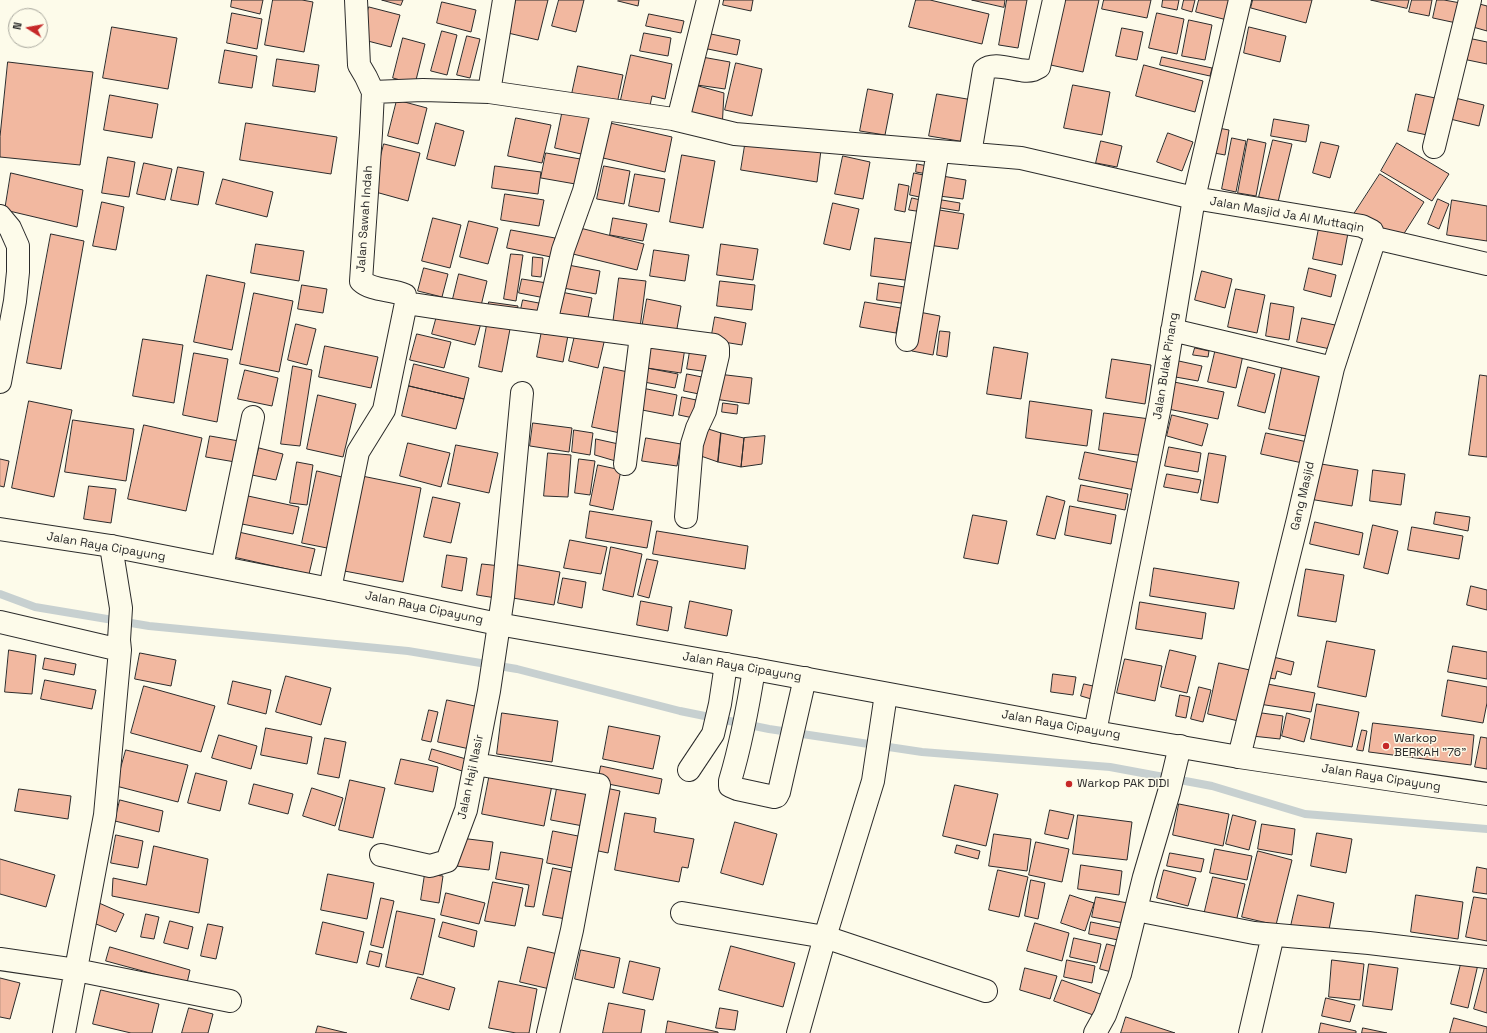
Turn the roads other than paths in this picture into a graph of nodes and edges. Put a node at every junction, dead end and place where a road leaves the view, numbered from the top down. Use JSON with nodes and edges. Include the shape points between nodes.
{"nodes":[{"id":1,"x":356,"y":0,"type":"edge"},
{"id":2,"x":504,"y":0,"type":"edge"},
{"id":3,"x":708,"y":0,"type":"edge"},
{"id":4,"x":1054,"y":0,"type":"edge"},
{"id":5,"x":1240,"y":0,"type":"edge"},
{"id":6,"x":1470,"y":0,"type":"edge"},
{"id":7,"x":373,"y":92,"type":"junction"},
{"id":8,"x":489,"y":92,"type":"junction"},
{"id":9,"x":604,"y":109,"type":"junction"},
{"id":10,"x":678,"y":120,"type":"junction"},
{"id":11,"x":1434,"y":147,"type":"dead end"},
{"id":12,"x":938,"y":151,"type":"junction"},
{"id":13,"x":970,"y":154,"type":"junction"},
{"id":14,"x":1194,"y":198,"type":"junction"},
{"id":15,"x":0,"y":216,"type":"edge"},
{"id":16,"x":1375,"y":238,"type":"junction"},
{"id":17,"x":1487,"y":264,"type":"edge"},
{"id":18,"x":406,"y":303,"type":"junction"},
{"id":19,"x":546,"y":323,"type":"junction"},
{"id":20,"x":1172,"y":330,"type":"junction"},
{"id":21,"x":641,"y":336,"type":"junction"},
{"id":22,"x":907,"y":340,"type":"dead end"},
{"id":23,"x":1333,"y":368,"type":"junction"},
{"id":24,"x":0,"y":382,"type":"edge"},
{"id":25,"x":522,"y":393,"type":"dead end"},
{"id":26,"x":253,"y":417,"type":"dead end"},
{"id":27,"x":625,"y":464,"type":"dead end"},
{"id":28,"x":686,"y":516,"type":"dead end"},
{"id":29,"x":0,"y":529,"type":"edge"},
{"id":30,"x":111,"y":546,"type":"junction"},
{"id":31,"x":222,"y":568,"type":"junction"},
{"id":32,"x":330,"y":588,"type":"junction"},
{"id":33,"x":0,"y":622,"type":"edge"},
{"id":34,"x":498,"y":624,"type":"junction"},
{"id":35,"x":120,"y":645,"type":"junction"},
{"id":36,"x":726,"y":664,"type":"junction"},
{"id":37,"x":754,"y":669,"type":"junction"},
{"id":38,"x":805,"y":678,"type":"junction"},
{"id":39,"x":886,"y":694,"type":"junction"},
{"id":40,"x":1095,"y":732,"type":"junction"},
{"id":41,"x":1178,"y":751,"type":"junction"},
{"id":42,"x":1239,"y":757,"type":"junction"},
{"id":43,"x":475,"y":764,"type":"junction"},
{"id":44,"x":690,"y":770,"type":"dead end"},
{"id":45,"x":1487,"y":794,"type":"edge"},
{"id":46,"x":381,"y":855,"type":"dead end"},
{"id":47,"x":1136,"y":910,"type":"junction"},
{"id":48,"x":682,"y":913,"type":"dead end"},
{"id":49,"x":1272,"y":935,"type":"junction"},
{"id":50,"x":825,"y":938,"type":"junction"},
{"id":51,"x":1487,"y":957,"type":"edge"},
{"id":52,"x":0,"y":958,"type":"edge"},
{"id":53,"x":76,"y":970,"type":"junction"},
{"id":54,"x":986,"y":991,"type":"dead end"},
{"id":55,"x":230,"y":1001,"type":"dead end"},
{"id":56,"x":64,"y":1033,"type":"edge"},
{"id":57,"x":548,"y":1033,"type":"edge"},
{"id":58,"x":798,"y":1033,"type":"edge"},
{"id":59,"x":1095,"y":1033,"type":"edge"},
{"id":60,"x":1250,"y":1033,"type":"edge"}],
"edges":[{"from":1,"to":7,"type":"street","via":[[359,65]]},
{"from":2,"to":8,"type":"street"},
{"from":3,"to":10,"type":"street"},
{"from":4,"to":13,"type":"street","via":[[1039,67],[1032,70],[997,66],[984,70]]},
{"from":5,"to":14,"type":"street","name":"Jalan Bulak Pinang"},
{"from":6,"to":11,"type":"street"},
{"from":7,"to":8,"type":"street","name":"Jalan Masjid Ja Al Muttaqin"},
{"from":7,"to":18,"type":"street","name":"Jalan Sawah Indah","via":[[360,281],[366,286],[398,291],[405,295]]},
{"from":8,"to":9,"type":"street","name":"Jalan Masjid Ja Al Muttaqin"},
{"from":9,"to":10,"type":"street","name":"Jalan Masjid Ja Al Muttaqin"},
{"from":9,"to":19,"type":"street","via":[[584,191],[562,250]]},
{"from":10,"to":12,"type":"street","name":"Jalan Masjid Ja Al Muttaqin","via":[[735,134]]},
{"from":12,"to":13,"type":"street","name":"Jalan Masjid Ja Al Muttaqin"},
{"from":12,"to":22,"type":"street"},
{"from":13,"to":14,"type":"street","name":"Jalan Masjid Ja Al Muttaqin","via":[[1021,158]]},
{"from":14,"to":16,"type":"street","name":"Jalan Masjid Ja Al Muttaqin","via":[[1362,226],[1372,231]]},
{"from":14,"to":20,"type":"street","name":"Jalan Bulak Pinang"},
{"from":15,"to":24,"type":"street","via":[[10,228],[18,246],[18,272]]},
{"from":16,"to":17,"type":"street"},
{"from":16,"to":23,"type":"street","name":"Gang Masjid"},
{"from":18,"to":19,"type":"street"},
{"from":18,"to":32,"type":"street","via":[[384,410],[358,452]]},
{"from":19,"to":21,"type":"street"},
{"from":20,"to":23,"type":"street"},
{"from":20,"to":40,"type":"street","name":"Jalan Bulak Pinang","via":[[1160,406]]},
{"from":21,"to":27,"type":"street"},
{"from":21,"to":28,"type":"street","via":[[714,345],[718,348],[705,411],[696,428],[692,444]]},
{"from":23,"to":42,"type":"street","name":"Gang Masjid"},
{"from":25,"to":34,"type":"street","name":"Jalan Haji Nasir","via":[[503,597]]},
{"from":26,"to":31,"type":"street"},
{"from":29,"to":30,"type":"street","name":"Jalan Raya Cipayung"},
{"from":30,"to":31,"type":"street","name":"Jalan Raya Cipayung"},
{"from":30,"to":35,"type":"street","via":[[121,608]]},
{"from":31,"to":32,"type":"street","name":"Jalan Raya Cipayung"},
{"from":32,"to":34,"type":"street","name":"Jalan Raya Cipayung"},
{"from":33,"to":35,"type":"street"},
{"from":34,"to":36,"type":"street","name":"Jalan Raya Cipayung"},
{"from":34,"to":43,"type":"street","name":"Jalan Haji Nasir"},
{"from":35,"to":53,"type":"street","via":[[105,815]]},
{"from":36,"to":37,"type":"street","name":"Jalan Raya Cipayung"},
{"from":36,"to":44,"type":"street","via":[[713,734]]},
{"from":37,"to":38,"type":"street","name":"Jalan Raya Cipayung"},
{"from":37,"to":38,"type":"street","via":[[748,713],[730,786],[774,797],[779,792],[786,767]]},
{"from":38,"to":39,"type":"street","name":"Jalan Raya Cipayung"},
{"from":39,"to":40,"type":"street","name":"Jalan Raya Cipayung"},
{"from":39,"to":50,"type":"street","via":[[873,781]]},
{"from":40,"to":41,"type":"street","name":"Jalan Raya Cipayung"},
{"from":41,"to":42,"type":"street","name":"Jalan Raya Cipayung"},
{"from":41,"to":47,"type":"street"},
{"from":42,"to":45,"type":"street","name":"Jalan Raya Cipayung"},
{"from":43,"to":46,"type":"street","name":"Jalan Haji Nasir","via":[[466,810],[447,860],[430,866]]},
{"from":43,"to":57,"type":"street","via":[[599,785],[572,930]]},
{"from":47,"to":49,"type":"street"},
{"from":47,"to":59,"type":"street","via":[[1120,974],[1105,1015]]},
{"from":48,"to":50,"type":"street"},
{"from":49,"to":51,"type":"street"},
{"from":49,"to":60,"type":"street"},
{"from":50,"to":54,"type":"street"},
{"from":50,"to":58,"type":"street"},
{"from":52,"to":53,"type":"street"},
{"from":53,"to":55,"type":"street"},
{"from":53,"to":56,"type":"street"}]}
